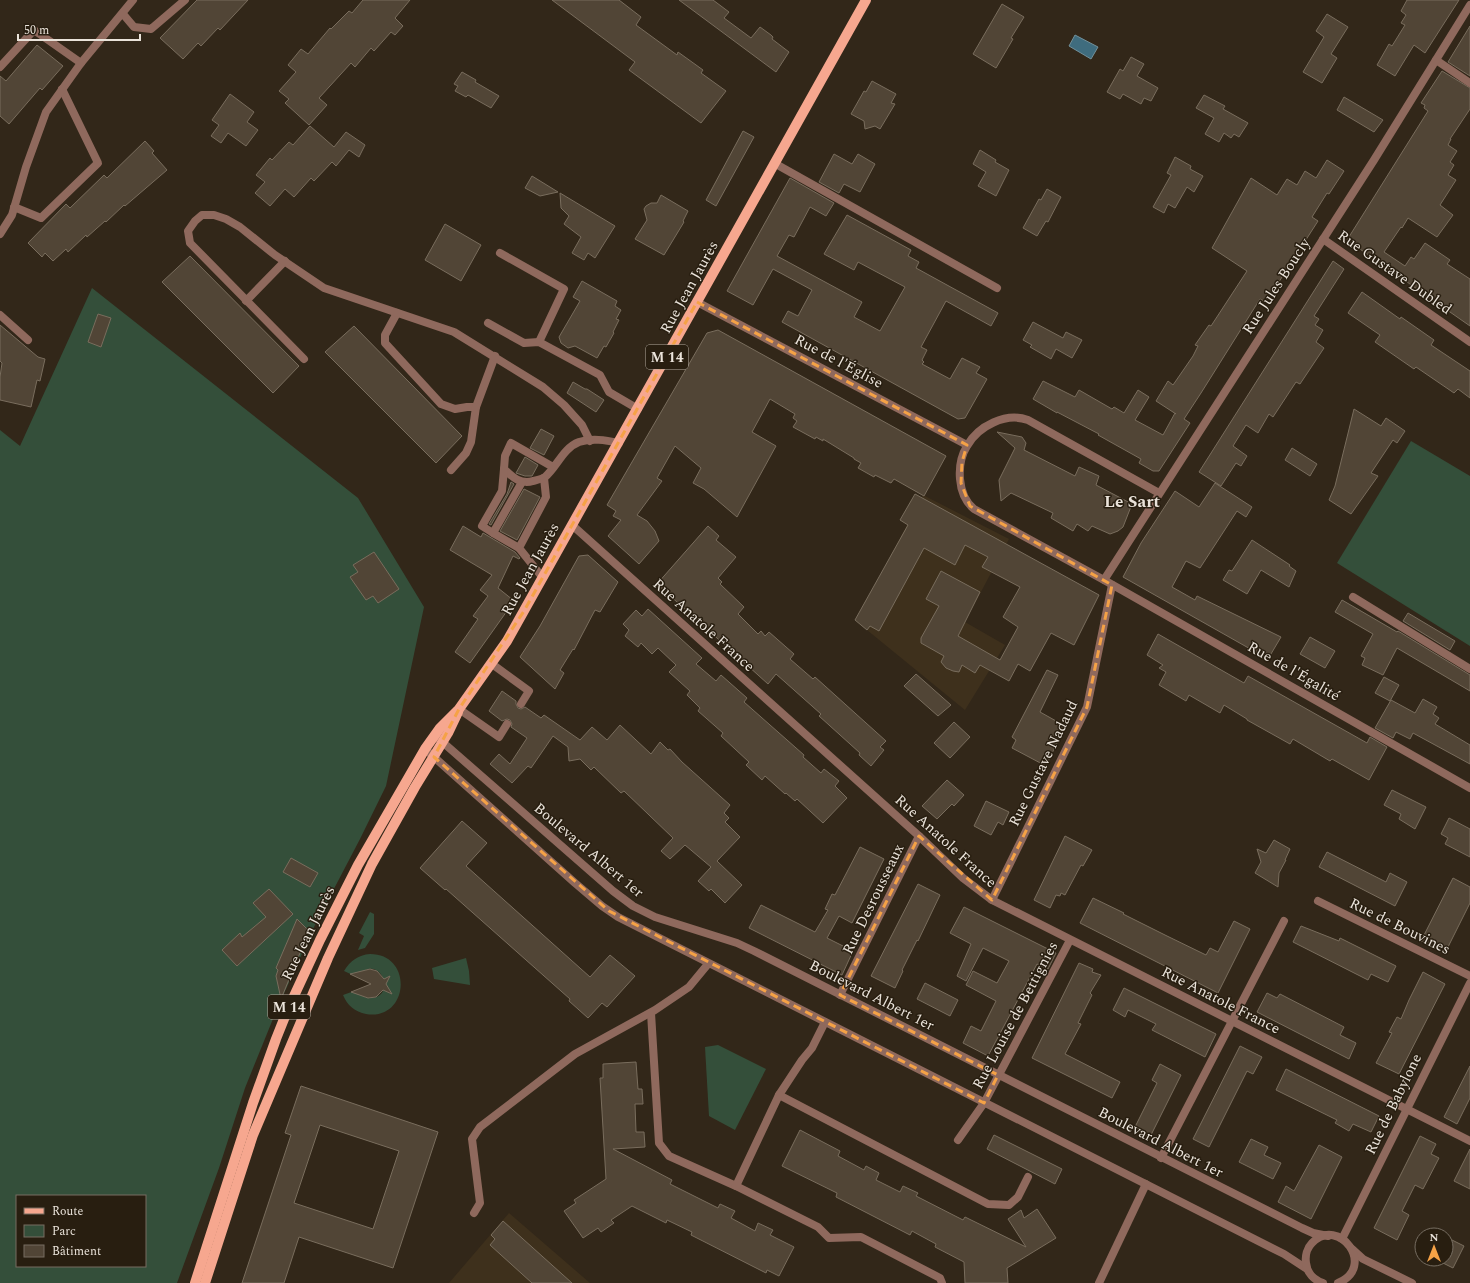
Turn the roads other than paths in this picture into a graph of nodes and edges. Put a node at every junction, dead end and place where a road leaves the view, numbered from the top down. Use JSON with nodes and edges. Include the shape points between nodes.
{"nodes":[{"id":1,"x":134,"y":0,"type":"edge"},
{"id":2,"x":185,"y":0,"type":"edge"},
{"id":3,"x":866,"y":0,"type":"edge"},
{"id":4,"x":1470,"y":5,"type":"edge"},
{"id":5,"x":123,"y":14,"type":"junction"},
{"id":6,"x":1436,"y":60,"type":"junction"},
{"id":7,"x":81,"y":64,"type":"junction"},
{"id":8,"x":0,"y":66,"type":"edge"},
{"id":9,"x":1470,"y":83,"type":"edge"},
{"id":10,"x":62,"y":90,"type":"junction"},
{"id":11,"x":774,"y":163,"type":"junction"},
{"id":12,"x":14,"y":207,"type":"junction"},
{"id":13,"x":0,"y":234,"type":"edge"},
{"id":14,"x":1323,"y":239,"type":"junction"},
{"id":15,"x":500,"y":253,"type":"dead end"},
{"id":16,"x":285,"y":261,"type":"junction"},
{"id":17,"x":997,"y":288,"type":"dead end"},
{"id":18,"x":246,"y":301,"type":"junction"},
{"id":19,"x":697,"y":302,"type":"junction"},
{"id":20,"x":397,"y":313,"type":"junction"},
{"id":21,"x":0,"y":315,"type":"edge"},
{"id":22,"x":488,"y":323,"type":"dead end"},
{"id":23,"x":28,"y":340,"type":"dead end"},
{"id":24,"x":539,"y":342,"type":"junction"},
{"id":25,"x":1470,"y":342,"type":"edge"},
{"id":26,"x":494,"y":356,"type":"junction"},
{"id":27,"x":304,"y":359,"type":"dead end"},
{"id":28,"x":476,"y":407,"type":"junction"},
{"id":29,"x":638,"y":409,"type":"junction"},
{"id":30,"x":590,"y":441,"type":"junction"},
{"id":31,"x":618,"y":443,"type":"junction"},
{"id":32,"x":967,"y":445,"type":"junction"},
{"id":33,"x":553,"y":467,"type":"junction"},
{"id":34,"x":504,"y":469,"type":"junction"},
{"id":35,"x":451,"y":470,"type":"dead end"},
{"id":36,"x":544,"y":478,"type":"junction"},
{"id":37,"x":522,"y":482,"type":"junction"},
{"id":38,"x":1159,"y":493,"type":"junction"},
{"id":39,"x":572,"y":525,"type":"junction"},
{"id":40,"x":493,"y":533,"type":"junction"},
{"id":41,"x":519,"y":548,"type":"junction"},
{"id":42,"x":543,"y":578,"type":"junction"},
{"id":43,"x":1104,"y":580,"type":"junction"},
{"id":44,"x":1112,"y":585,"type":"junction"},
{"id":45,"x":1353,"y":597,"type":"dead end"},
{"id":46,"x":492,"y":664,"type":"junction"},
{"id":47,"x":1470,"y":669,"type":"edge"},
{"id":48,"x":521,"y":704,"type":"dead end"},
{"id":49,"x":459,"y":709,"type":"junction"},
{"id":50,"x":507,"y":724,"type":"dead end"},
{"id":51,"x":434,"y":735,"type":"junction"},
{"id":52,"x":443,"y":742,"type":"junction"},
{"id":53,"x":425,"y":749,"type":"junction"},
{"id":54,"x":434,"y":757,"type":"junction"},
{"id":55,"x":1470,"y":788,"type":"edge"},
{"id":56,"x":919,"y":836,"type":"junction"},
{"id":57,"x":992,"y":900,"type":"junction"},
{"id":58,"x":1318,"y":901,"type":"dead end"},
{"id":59,"x":1284,"y":921,"type":"dead end"},
{"id":60,"x":1070,"y":940,"type":"junction"},
{"id":61,"x":708,"y":964,"type":"junction"},
{"id":62,"x":1470,"y":976,"type":"edge"},
{"id":63,"x":1470,"y":983,"type":"edge"},
{"id":64,"x":840,"y":995,"type":"junction"},
{"id":65,"x":651,"y":1013,"type":"junction"},
{"id":66,"x":1232,"y":1021,"type":"junction"},
{"id":67,"x":825,"y":1022,"type":"junction"},
{"id":68,"x":998,"y":1075,"type":"junction"},
{"id":69,"x":779,"y":1095,"type":"junction"},
{"id":70,"x":984,"y":1102,"type":"junction"},
{"id":71,"x":1406,"y":1109,"type":"junction"},
{"id":72,"x":958,"y":1140,"type":"dead end"},
{"id":73,"x":1470,"y":1141,"type":"edge"},
{"id":74,"x":1161,"y":1158,"type":"junction"},
{"id":75,"x":1028,"y":1176,"type":"dead end"},
{"id":76,"x":1146,"y":1184,"type":"junction"},
{"id":77,"x":736,"y":1186,"type":"junction"},
{"id":78,"x":474,"y":1213,"type":"dead end"},
{"id":79,"x":1328,"y":1236,"type":"junction"},
{"id":80,"x":1342,"y":1239,"type":"junction"},
{"id":81,"x":1352,"y":1249,"type":"junction"},
{"id":82,"x":1307,"y":1269,"type":"junction"},
{"id":83,"x":1320,"y":1282,"type":"edge"},
{"id":84,"x":194,"y":1283,"type":"edge"},
{"id":85,"x":205,"y":1283,"type":"edge"},
{"id":86,"x":942,"y":1283,"type":"edge"},
{"id":87,"x":1099,"y":1283,"type":"edge"},
{"id":88,"x":1338,"y":1283,"type":"edge"},
{"id":89,"x":1412,"y":1283,"type":"edge"}],
"edges":[{"from":1,"to":5,"type":"street"},
{"from":2,"to":5,"type":"street","via":[[151,29],[134,27]]},
{"from":3,"to":11,"type":"main road","name":"Rue Jean Jaurès","number":"M 14"},
{"from":4,"to":6,"type":"street","name":"Rue Jules Boucly"},
{"from":5,"to":7,"type":"street"},
{"from":6,"to":9,"type":"street"},
{"from":6,"to":14,"type":"street","name":"Rue Jules Boucly"},
{"from":7,"to":8,"type":"street","via":[[34,30]]},
{"from":7,"to":10,"type":"street"},
{"from":10,"to":12,"type":"street","via":[[46,112]]},
{"from":10,"to":12,"type":"street","via":[[98,163],[41,218]]},
{"from":11,"to":17,"type":"street"},
{"from":11,"to":19,"type":"main road","name":"Rue Jean Jaurès","number":"M 14"},
{"from":12,"to":13,"type":"street"},
{"from":14,"to":25,"type":"street","name":"Rue Gustave Dubled"},
{"from":14,"to":38,"type":"street","name":"Rue Jules Boucly"},
{"from":15,"to":24,"type":"street","via":[[564,289]]},
{"from":16,"to":18,"type":"street"},
{"from":16,"to":18,"type":"street","via":[[226,219],[202,215],[195,221],[188,231],[190,243]]},
{"from":16,"to":20,"type":"street","via":[[324,288]]},
{"from":18,"to":27,"type":"street"},
{"from":19,"to":29,"type":"main road","name":"Rue Jean Jaurès","number":"M 14"},
{"from":19,"to":32,"type":"street","name":"Rue de l'Église"},
{"from":20,"to":26,"type":"street","via":[[454,332]]},
{"from":20,"to":28,"type":"street","via":[[385,335],[385,343],[441,404],[455,409]]},
{"from":21,"to":23,"type":"street"},
{"from":22,"to":24,"type":"street","via":[[524,343]]},
{"from":24,"to":29,"type":"street","via":[[600,375],[609,392]]},
{"from":26,"to":28,"type":"street"},
{"from":26,"to":30,"type":"street","via":[[543,386],[559,400],[582,425]]},
{"from":28,"to":35,"type":"street","via":[[471,442],[466,454]]},
{"from":29,"to":31,"type":"main road","name":"Rue Jean Jaurès","number":"M 14"},
{"from":30,"to":31,"type":"street","via":[[602,439]]},
{"from":30,"to":33,"type":"street","via":[[579,442],[567,449]]},
{"from":31,"to":39,"type":"main road","name":"Rue Jean Jaurès","number":"M 14"},
{"from":32,"to":38,"type":"street","via":[[978,433],[996,421],[1008,417],[1023,418]]},
{"from":32,"to":43,"type":"street","name":"Rue de l'Égalité","via":[[962,462],[961,483],[970,506]]},
{"from":33,"to":34,"type":"street","via":[[511,443],[505,456]]},
{"from":33,"to":36,"type":"street"},
{"from":34,"to":37,"type":"street","via":[[514,479]]},
{"from":34,"to":40,"type":"street","via":[[502,491],[482,526]]},
{"from":36,"to":37,"type":"street"},
{"from":36,"to":41,"type":"street","via":[[546,497]]},
{"from":37,"to":40,"type":"street"},
{"from":38,"to":43,"type":"street","name":"Rue Jules Boucly"},
{"from":39,"to":42,"type":"main road","name":"Rue Jean Jaurès","number":"M 14"},
{"from":39,"to":56,"type":"street","name":"Rue Anatole France"},
{"from":40,"to":41,"type":"street"},
{"from":41,"to":42,"type":"street"},
{"from":42,"to":46,"type":"main road","name":"Rue Jean Jaurès","number":"M 14"},
{"from":43,"to":44,"type":"street","name":"Rue de l'Égalité"},
{"from":44,"to":55,"type":"street","name":"Rue de l'Égalité"},
{"from":44,"to":57,"type":"street","name":"Rue Gustave Nadaud","via":[[1087,707]]},
{"from":45,"to":47,"type":"street"},
{"from":46,"to":48,"type":"street","via":[[530,691]]},
{"from":46,"to":49,"type":"main road","name":"Rue Jean Jaurès","number":"M 14"},
{"from":49,"to":50,"type":"street","via":[[499,737]]},
{"from":49,"to":51,"type":"main road","name":"Rue Jean Jaurès","number":"M 14"},
{"from":49,"to":52,"type":"main road","name":"Rue Jean Jaurès","number":"M 14"},
{"from":51,"to":52,"type":"street","name":"Boulevard Albert 1er"},
{"from":51,"to":53,"type":"main road","name":"Rue Jean Jaurès","number":"M 14"},
{"from":52,"to":54,"type":"main road","name":"Rue Jean Jaurès","number":"M 14"},
{"from":52,"to":64,"type":"street","name":"Boulevard Albert 1er","via":[[602,882],[633,906],[661,919],[737,943]]},
{"from":53,"to":54,"type":"street","name":"Boulevard Albert 1er"},
{"from":53,"to":84,"type":"main road","name":"Rue Jean Jaurès","number":"M 14","via":[[358,865],[288,1009],[256,1096]]},
{"from":54,"to":61,"type":"street","name":"Boulevard Albert 1er","via":[[602,906]]},
{"from":54,"to":85,"type":"main road","name":"Rue Jean Jaurès","number":"M 14","via":[[372,864],[320,976],[254,1135]]},
{"from":56,"to":57,"type":"street","name":"Rue Anatole France","via":[[963,878]]},
{"from":56,"to":64,"type":"street","name":"Rue Desrousseaux"},
{"from":57,"to":60,"type":"street","name":"Rue Anatole France"},
{"from":58,"to":62,"type":"street","name":"Rue de Bouvines"},
{"from":59,"to":66,"type":"street"},
{"from":60,"to":66,"type":"street","name":"Rue Anatole France"},
{"from":60,"to":68,"type":"street","name":"Rue Louise de Bettignies"},
{"from":61,"to":65,"type":"street","via":[[689,987]]},
{"from":61,"to":67,"type":"street","name":"Boulevard Albert 1er"},
{"from":63,"to":71,"type":"street","name":"Rue de Babylone"},
{"from":64,"to":68,"type":"street","name":"Boulevard Albert 1er"},
{"from":65,"to":77,"type":"street","via":[[659,1143],[669,1156]]},
{"from":65,"to":78,"type":"street","via":[[575,1054],[480,1127],[472,1139],[480,1202]]},
{"from":66,"to":71,"type":"street","name":"Rue Anatole France"},
{"from":66,"to":74,"type":"street"},
{"from":67,"to":69,"type":"street","via":[[812,1048]]},
{"from":67,"to":70,"type":"street","name":"Boulevard Albert 1er"},
{"from":68,"to":70,"type":"street","name":"Rue Louise de Bettignies"},
{"from":68,"to":74,"type":"street","name":"Boulevard Albert 1er"},
{"from":69,"to":75,"type":"street","via":[[988,1204],[1009,1205],[1018,1197]]},
{"from":69,"to":77,"type":"street"},
{"from":70,"to":72,"type":"street","name":"Rue Louise de Bettignies"},
{"from":70,"to":76,"type":"street","name":"Boulevard Albert 1er"},
{"from":71,"to":73,"type":"street","name":"Rue Anatole France"},
{"from":71,"to":80,"type":"street","name":"Rue de Babylone"},
{"from":74,"to":79,"type":"street","name":"Boulevard Albert 1er","via":[[1302,1228]]},
{"from":76,"to":82,"type":"street","name":"Boulevard Albert 1er","via":[[1284,1254]]},
{"from":76,"to":87,"type":"street"},
{"from":77,"to":86,"type":"street","via":[[818,1228],[829,1238],[861,1237],[940,1278]]},
{"from":79,"to":80,"type":"street","name":"Boulevard Albert 1er"},
{"from":79,"to":82,"type":"street","via":[[1318,1238],[1309,1247],[1306,1256]]},
{"from":80,"to":81,"type":"street"},
{"from":81,"to":88,"type":"street","via":[[1353,1269]]},
{"from":81,"to":89,"type":"street","via":[[1363,1259]]},
{"from":82,"to":83,"type":"street","name":"Boulevard Albert 1er"}]}
